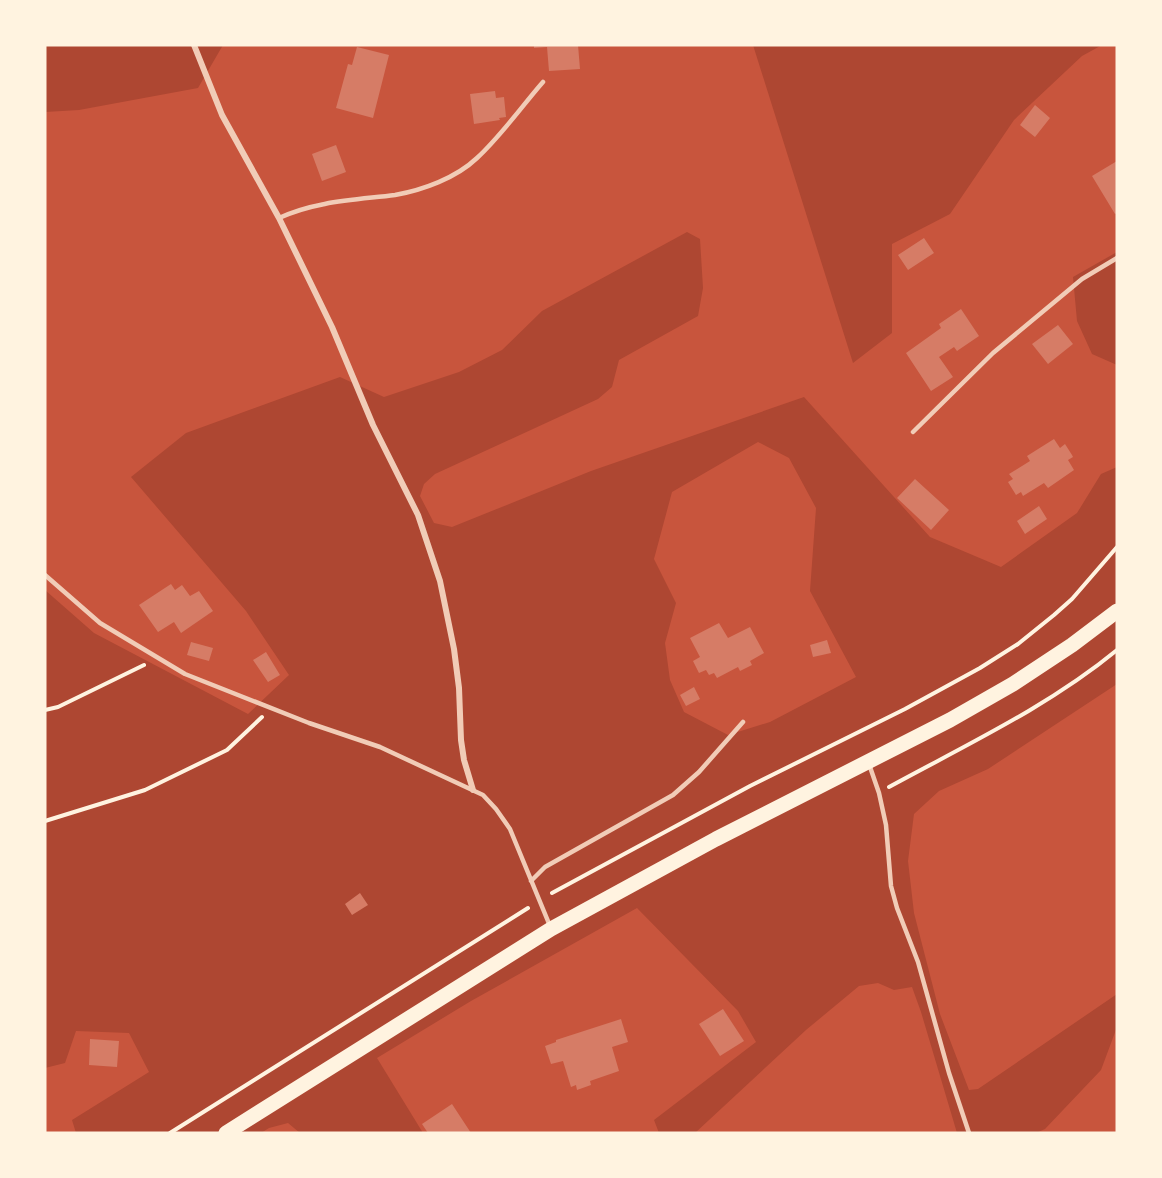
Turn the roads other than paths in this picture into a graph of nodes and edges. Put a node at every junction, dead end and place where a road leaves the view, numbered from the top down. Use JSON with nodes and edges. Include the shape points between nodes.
{"nodes":[{"id":1,"x":194,"y":45,"type":"edge"},
{"id":2,"x":543,"y":82,"type":"dead end"},
{"id":3,"x":279,"y":218,"type":"junction"},
{"id":4,"x":1117,"y":258,"type":"edge"},
{"id":5,"x":913,"y":432,"type":"dead end"},
{"id":6,"x":45,"y":575,"type":"edge"},
{"id":7,"x":1117,"y":611,"type":"edge"},
{"id":8,"x":743,"y":722,"type":"dead end"},
{"id":9,"x":868,"y":762,"type":"junction"},
{"id":10,"x":473,"y":790,"type":"junction"},
{"id":11,"x":531,"y":881,"type":"junction"},
{"id":12,"x":551,"y":928,"type":"junction"},
{"id":13,"x":226,"y":1133,"type":"edge"},
{"id":14,"x":969,"y":1133,"type":"edge"}],
"edges":[{"from":1,"to":3,"type":"street","via":[[222,115]]},
{"from":2,"to":3,"type":"lane","via":[[477,158],[459,171],[421,189],[310,205]]},
{"from":3,"to":10,"type":"street","via":[[418,515],[438,573],[454,650],[463,750]]},
{"from":4,"to":5,"type":"lane","via":[[1082,279],[993,353]]},
{"from":6,"to":10,"type":"lane","via":[[100,623],[185,674],[380,747]]},
{"from":7,"to":9,"type":"main road","via":[[1013,684]]},
{"from":8,"to":11,"type":"lane","via":[[673,795],[545,867]]},
{"from":9,"to":12,"type":"main road"},
{"from":9,"to":14,"type":"lane","via":[[886,825],[891,886]]},
{"from":10,"to":11,"type":"lane","via":[[483,795],[504,819]]},
{"from":11,"to":12,"type":"lane"},
{"from":12,"to":13,"type":"main road"}]}
